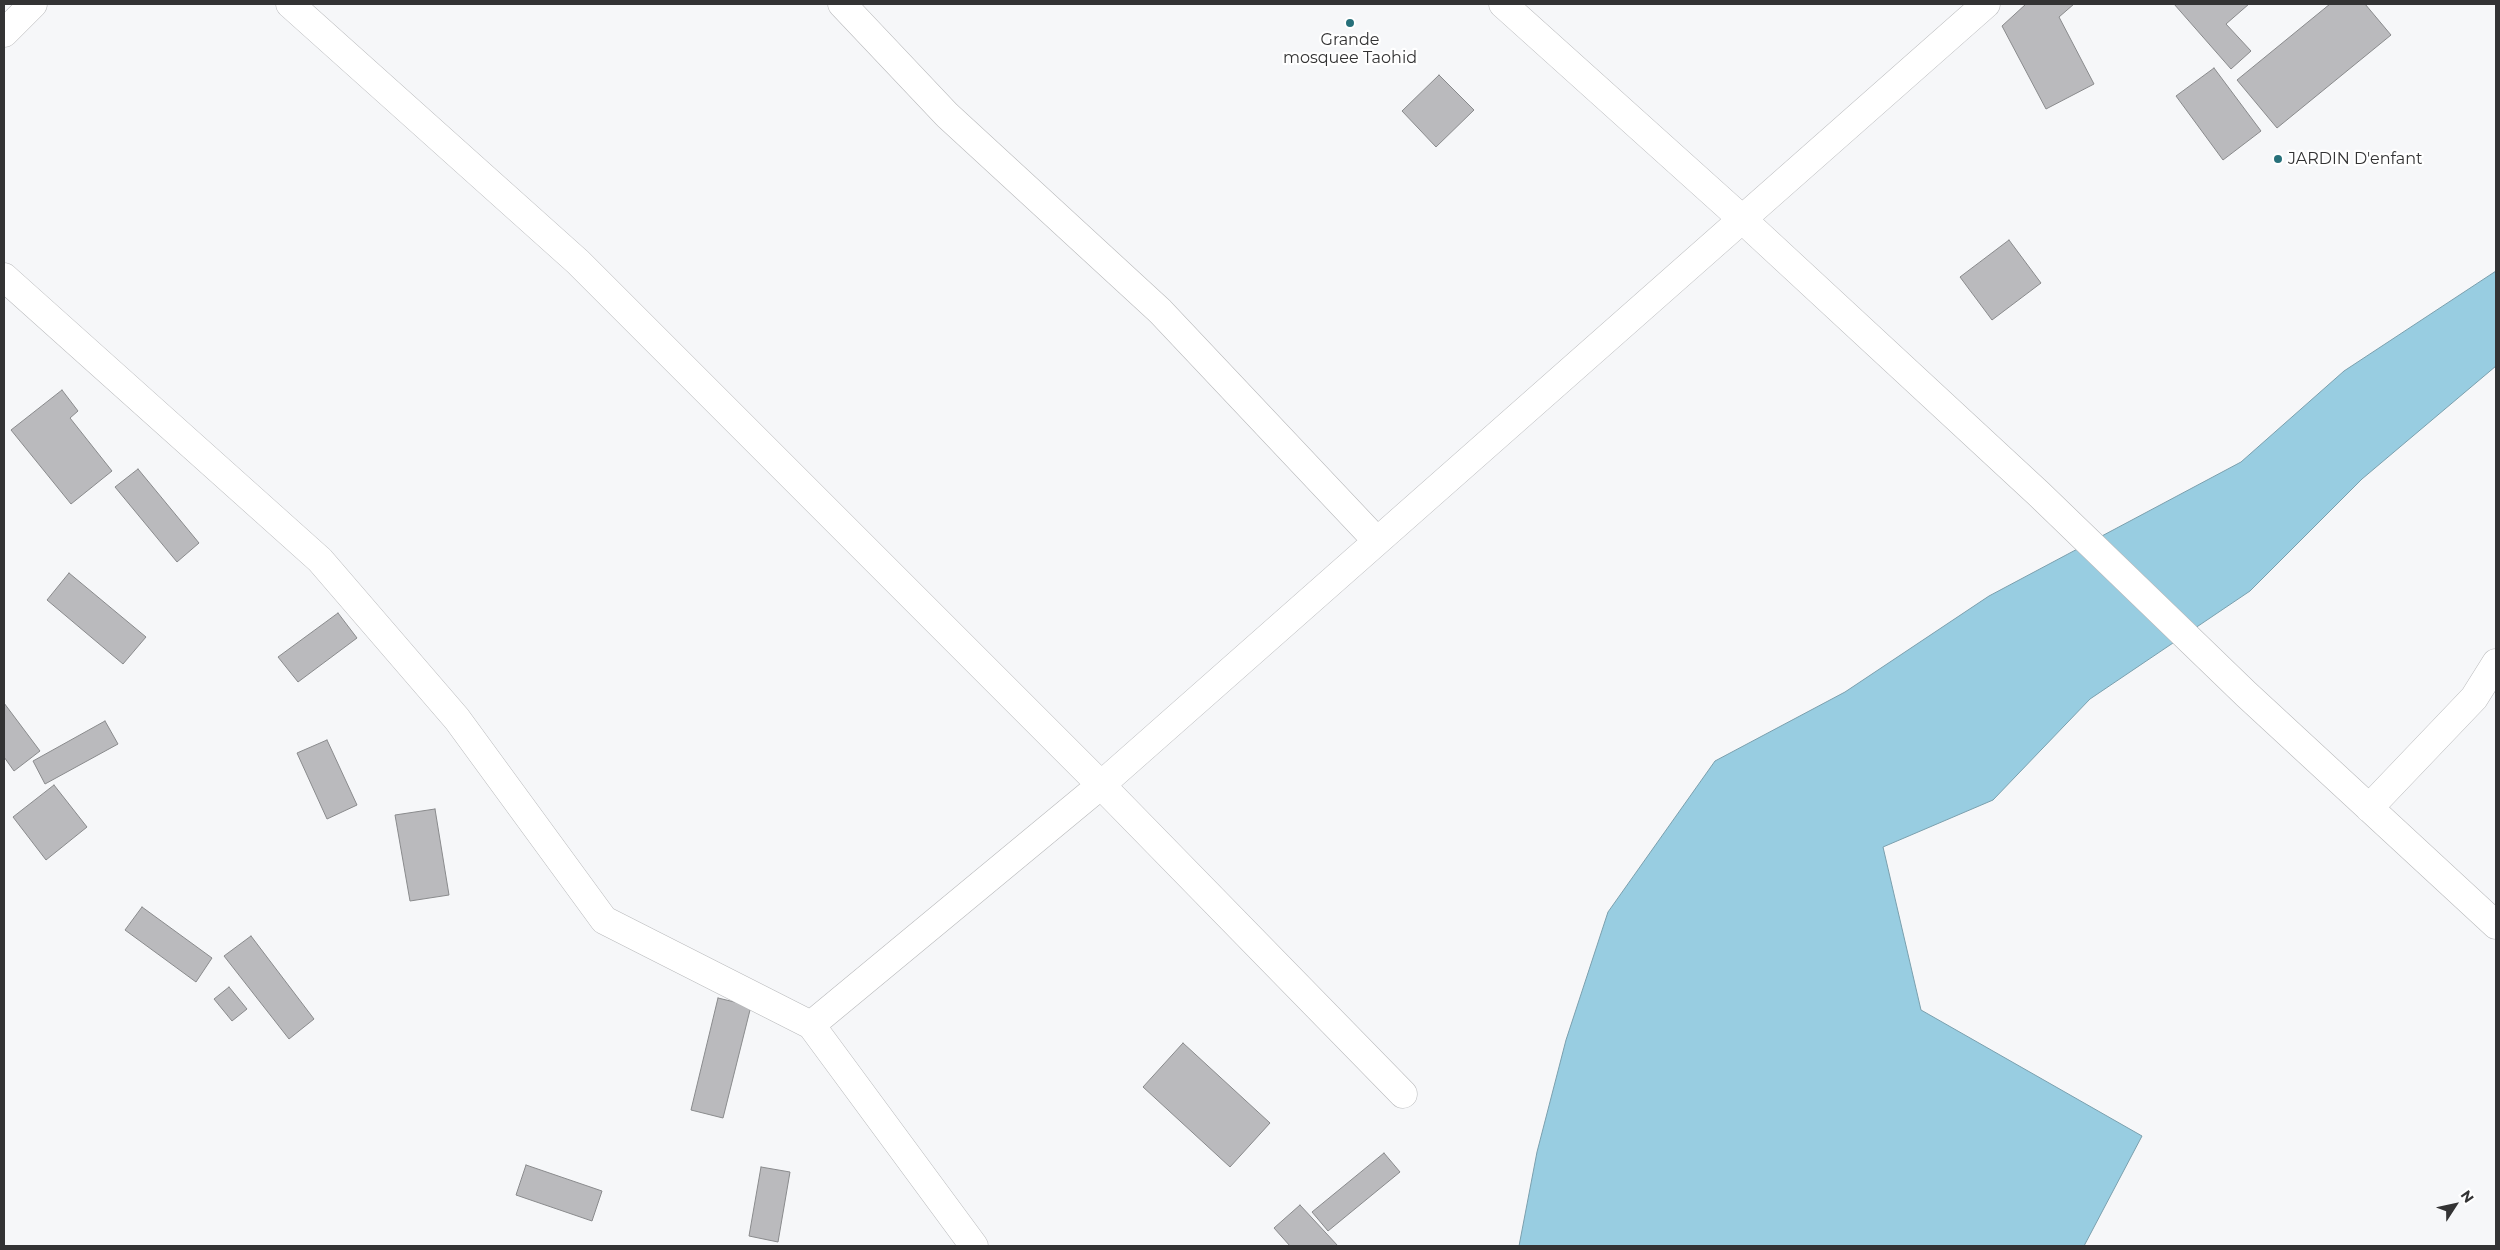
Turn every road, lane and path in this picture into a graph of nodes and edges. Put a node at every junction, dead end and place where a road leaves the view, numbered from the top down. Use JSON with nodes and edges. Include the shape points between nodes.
{"nodes":[{"id":1,"x":33,"y":4,"type":"edge"},
{"id":2,"x":290,"y":4,"type":"edge"},
{"id":3,"x":842,"y":4,"type":"edge"},
{"id":4,"x":1503,"y":4,"type":"edge"},
{"id":5,"x":1986,"y":4,"type":"edge"},
{"id":6,"x":4,"y":34,"type":"edge"},
{"id":7,"x":1742,"y":219,"type":"junction"},
{"id":8,"x":4,"y":277,"type":"edge"},
{"id":9,"x":1377,"y":541,"type":"junction"},
{"id":10,"x":2496,"y":663,"type":"edge"},
{"id":11,"x":1101,"y":785,"type":"junction"},
{"id":12,"x":2369,"y":808,"type":"junction"},
{"id":13,"x":2496,"y":925,"type":"edge"},
{"id":14,"x":811,"y":1026,"type":"junction"},
{"id":15,"x":1403,"y":1094,"type":"dead end"},
{"id":16,"x":974,"y":1246,"type":"edge"}],
"edges":[{"from":1,"to":6,"type":"street"},
{"from":2,"to":11,"type":"street","via":[[578,262]]},
{"from":3,"to":9,"type":"street","via":[[947,115],[1160,311]]},
{"from":4,"to":7,"type":"street"},
{"from":5,"to":7,"type":"street"},
{"from":7,"to":9,"type":"street"},
{"from":7,"to":12,"type":"street","via":[[2039,494]]},
{"from":8,"to":14,"type":"street","via":[[320,560],[457,719],[604,920]]},
{"from":9,"to":11,"type":"street"},
{"from":10,"to":12,"type":"street","via":[[2474,698]]},
{"from":11,"to":14,"type":"street"},
{"from":11,"to":15,"type":"street"},
{"from":12,"to":13,"type":"street"},
{"from":14,"to":16,"type":"street"}]}
